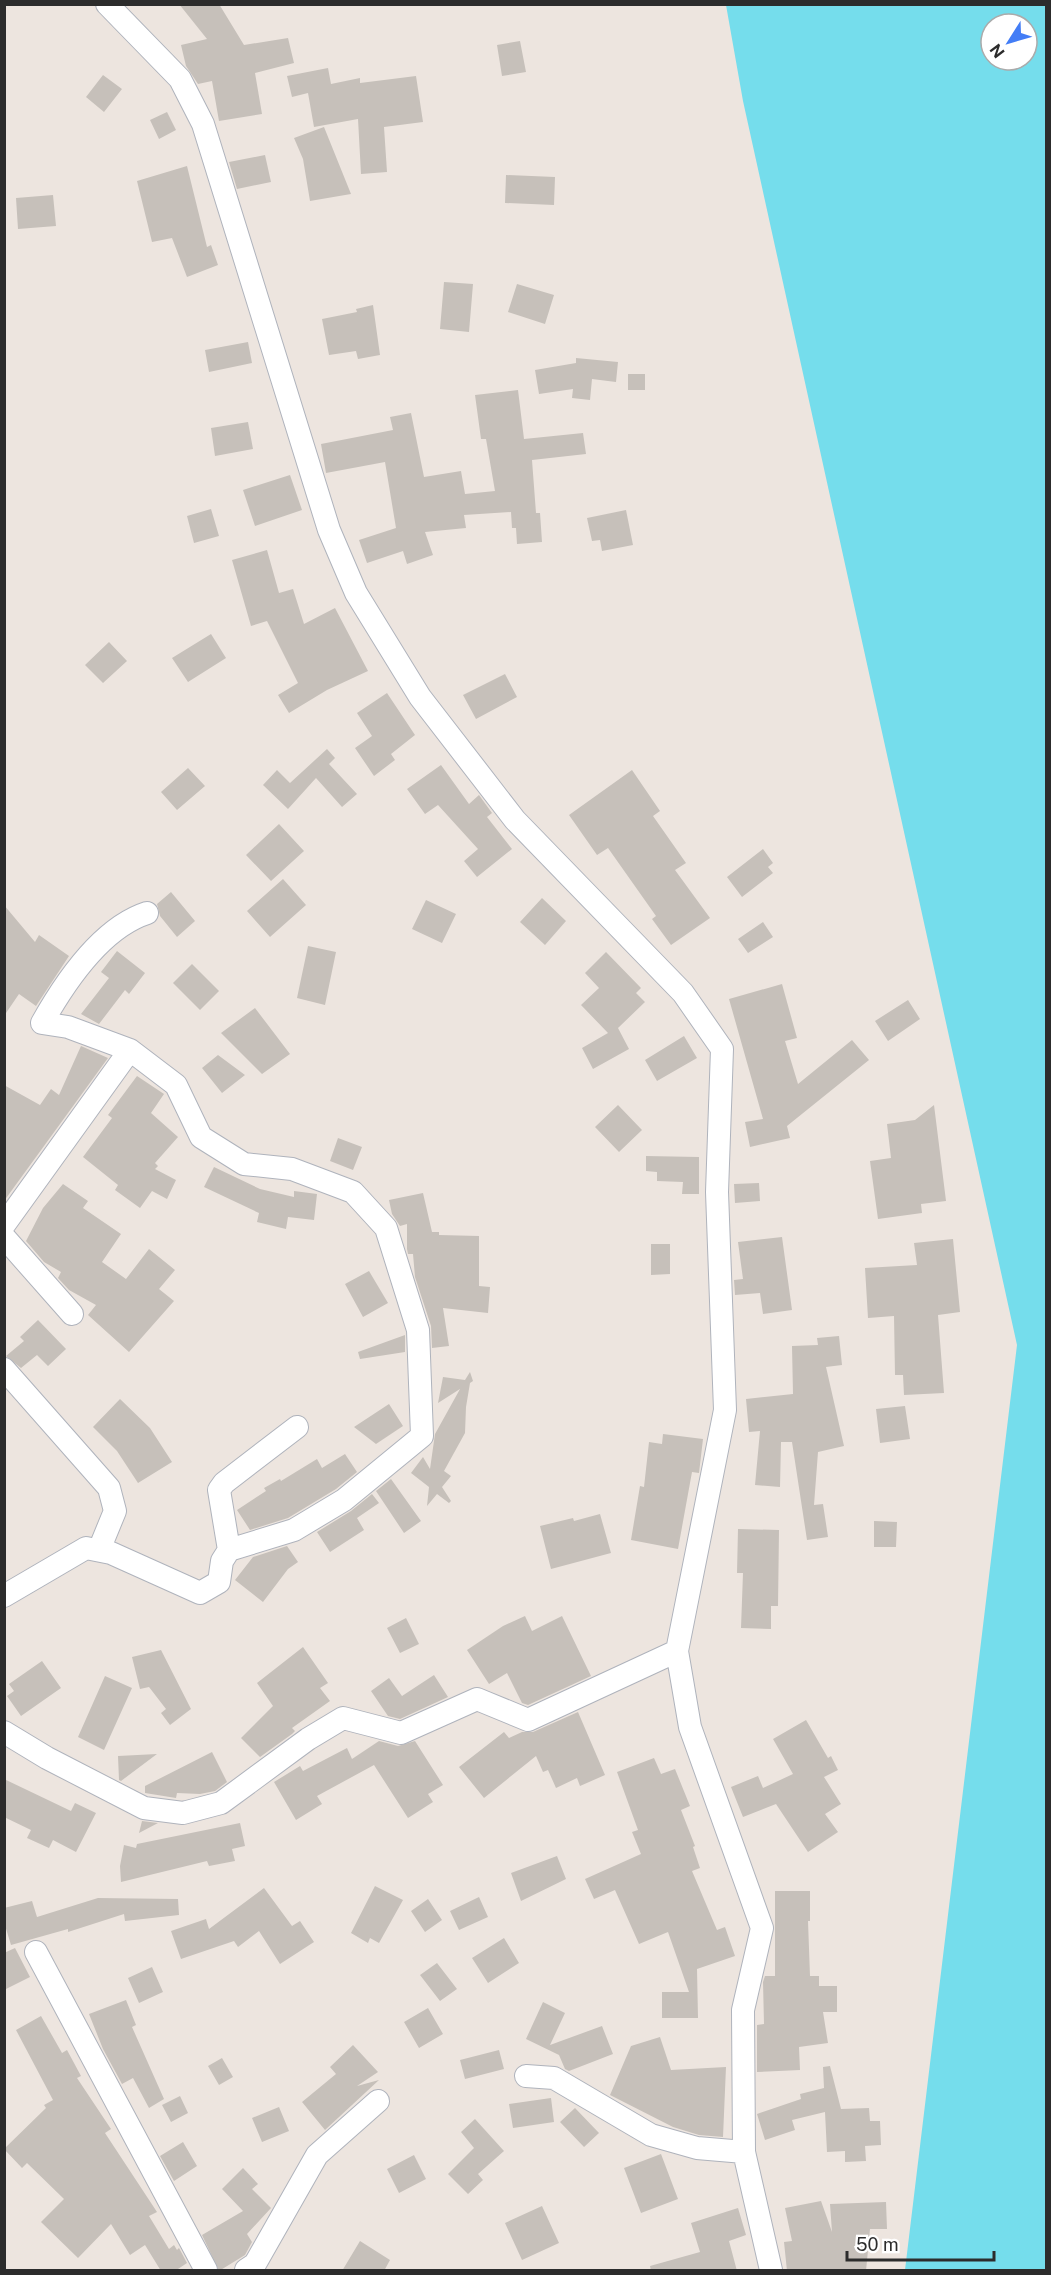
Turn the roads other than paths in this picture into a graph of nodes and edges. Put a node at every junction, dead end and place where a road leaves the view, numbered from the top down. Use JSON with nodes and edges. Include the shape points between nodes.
{"nodes":[{"id":1,"x":107,"y":4,"type":"edge"},
{"id":2,"x":147,"y":913,"type":"dead end"},
{"id":3,"x":130,"y":1050,"type":"junction"},
{"id":4,"x":4,"y":1225,"type":"edge"},
{"id":5,"x":4,"y":1237,"type":"edge"},
{"id":6,"x":72,"y":1314,"type":"dead end"},
{"id":7,"x":4,"y":1369,"type":"edge"},
{"id":8,"x":297,"y":1427,"type":"dead end"},
{"id":9,"x":99,"y":1550,"type":"junction"},
{"id":10,"x":229,"y":1550,"type":"junction"},
{"id":11,"x":4,"y":1596,"type":"edge"},
{"id":12,"x":677,"y":1651,"type":"junction"},
{"id":13,"x":4,"y":1732,"type":"edge"},
{"id":14,"x":36,"y":1952,"type":"dead end"},
{"id":15,"x":526,"y":2076,"type":"dead end"},
{"id":16,"x":378,"y":2100,"type":"dead end"},
{"id":17,"x":744,"y":2152,"type":"junction"},
{"id":18,"x":206,"y":2271,"type":"edge"},
{"id":19,"x":246,"y":2271,"type":"edge"},
{"id":20,"x":771,"y":2271,"type":"edge"}],
"edges":[{"from":1,"to":12,"type":"street","via":[[180,79],[202,124],[329,530],[356,594],[420,697],[515,820],[683,993],[722,1048],[717,1192],[725,1410]]},
{"from":2,"to":3,"type":"street","via":[[129,919],[82,962],[42,1023],[68,1027]]},
{"from":3,"to":4,"type":"street"},
{"from":3,"to":10,"type":"street","via":[[176,1085],[201,1137],[235,1159],[244,1164],[292,1169],[353,1192],[386,1228],[418,1330],[422,1436],[344,1500],[294,1530]]},
{"from":5,"to":6,"type":"street"},
{"from":7,"to":9,"type":"street","via":[[110,1488],[115,1510]]},
{"from":8,"to":10,"type":"street","via":[[219,1490]]},
{"from":9,"to":10,"type":"street","via":[[200,1593],[219,1582],[222,1562]]},
{"from":9,"to":11,"type":"street","via":[[87,1548]]},
{"from":12,"to":13,"type":"street","via":[[528,1720],[477,1700],[401,1733],[343,1718],[221,1803],[183,1813],[144,1808]]},
{"from":12,"to":17,"type":"street","via":[[690,1727],[762,1928],[743,2010]]},
{"from":14,"to":18,"type":"street"},
{"from":15,"to":17,"type":"street","via":[[554,2078],[651,2135],[697,2148]]},
{"from":16,"to":19,"type":"street","via":[[317,2155],[255,2264]]},
{"from":17,"to":20,"type":"street"}]}
